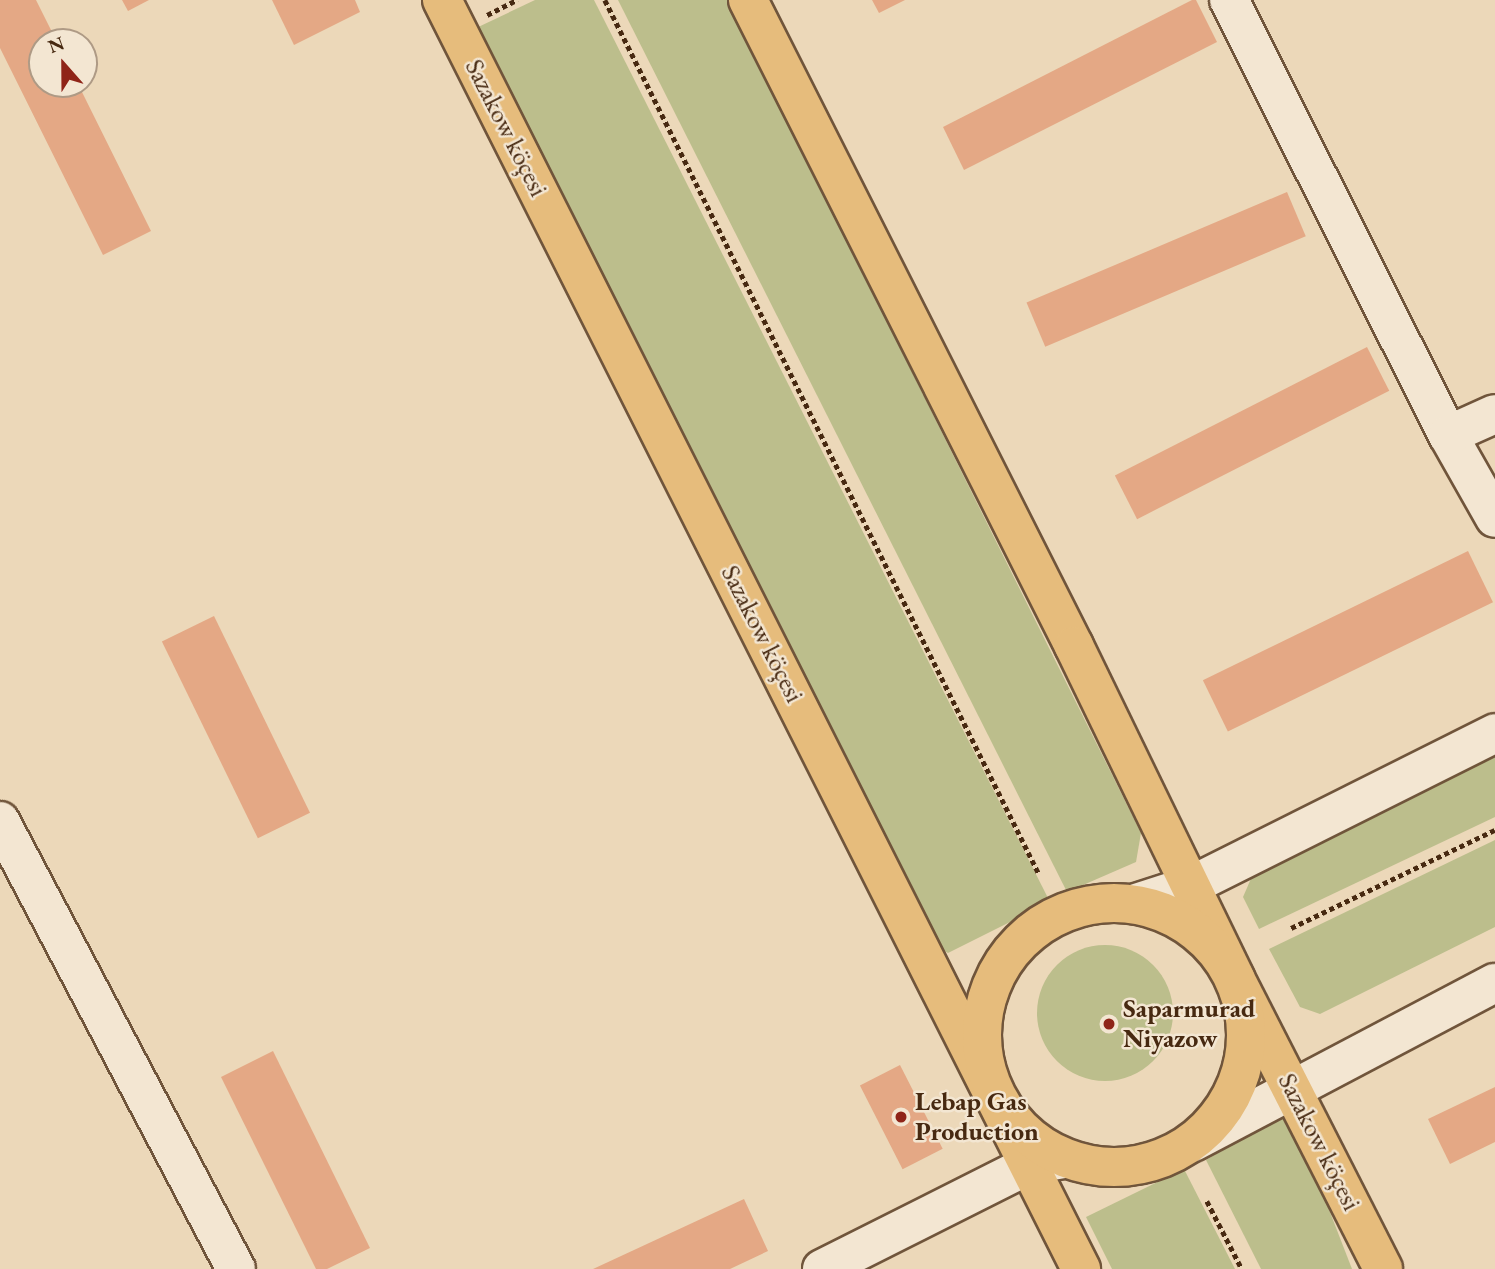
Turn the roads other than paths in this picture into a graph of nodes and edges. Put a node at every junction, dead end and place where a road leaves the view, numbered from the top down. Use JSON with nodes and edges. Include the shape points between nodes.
{"nodes":[{"id":1,"x":442,"y":0,"type":"edge"},
{"id":2,"x":748,"y":0,"type":"edge"},
{"id":3,"x":1228,"y":0,"type":"edge"},
{"id":4,"x":1495,"y":414,"type":"edge"},
{"id":5,"x":1448,"y":435,"type":"junction"},
{"id":6,"x":1495,"y":519,"type":"edge"},
{"id":7,"x":1495,"y":733,"type":"edge"},
{"id":8,"x":0,"y":821,"type":"edge"},
{"id":9,"x":1192,"y":885,"type":"junction"},
{"id":10,"x":1136,"y":903,"type":"junction"},
{"id":11,"x":1235,"y":978,"type":"junction"},
{"id":12,"x":1495,"y":983,"type":"edge"},
{"id":13,"x":1294,"y":1090,"type":"junction"},
{"id":14,"x":996,"y":1099,"type":"junction"},
{"id":15,"x":1193,"y":1142,"type":"junction"},
{"id":16,"x":1046,"y":1162,"type":"junction"},
{"id":17,"x":236,"y":1269,"type":"edge"},
{"id":18,"x":822,"y":1269,"type":"edge"},
{"id":19,"x":1081,"y":1269,"type":"edge"},
{"id":20,"x":1383,"y":1269,"type":"edge"}],
"edges":[{"from":1,"to":14,"type":"main road","name":"Sazakow köçesi"},
{"from":2,"to":9,"type":"main road","name":"Sazakow köçesi"},
{"from":3,"to":5,"type":"street"},
{"from":4,"to":5,"type":"street"},
{"from":5,"to":6,"type":"street"},
{"from":7,"to":9,"type":"street"},
{"from":8,"to":17,"type":"street"},
{"from":9,"to":10,"type":"street"},
{"from":9,"to":11,"type":"main road","name":"Sazakow köçesi"},
{"from":10,"to":11,"type":"main road","via":[[1167,912],[1195,929],[1218,951]]},
{"from":10,"to":14,"type":"main road","via":[[1094,903],[1053,916],[1019,941],[994,976],[981,1016],[982,1059]]},
{"from":11,"to":13,"type":"main road","name":"Sazakow köçesi"},
{"from":11,"to":15,"type":"main road","via":[[1247,1022],[1243,1067],[1225,1109]]},
{"from":12,"to":13,"type":"street"},
{"from":13,"to":15,"type":"street"},
{"from":13,"to":20,"type":"main road","name":"Sazakow köçesi"},
{"from":14,"to":16,"type":"main road","name":"Sazakow köçesi"},
{"from":15,"to":16,"type":"main road","via":[[1141,1164],[1107,1168]]},
{"from":16,"to":18,"type":"street"},
{"from":16,"to":19,"type":"main road","name":"Sazakow köçesi"}]}
